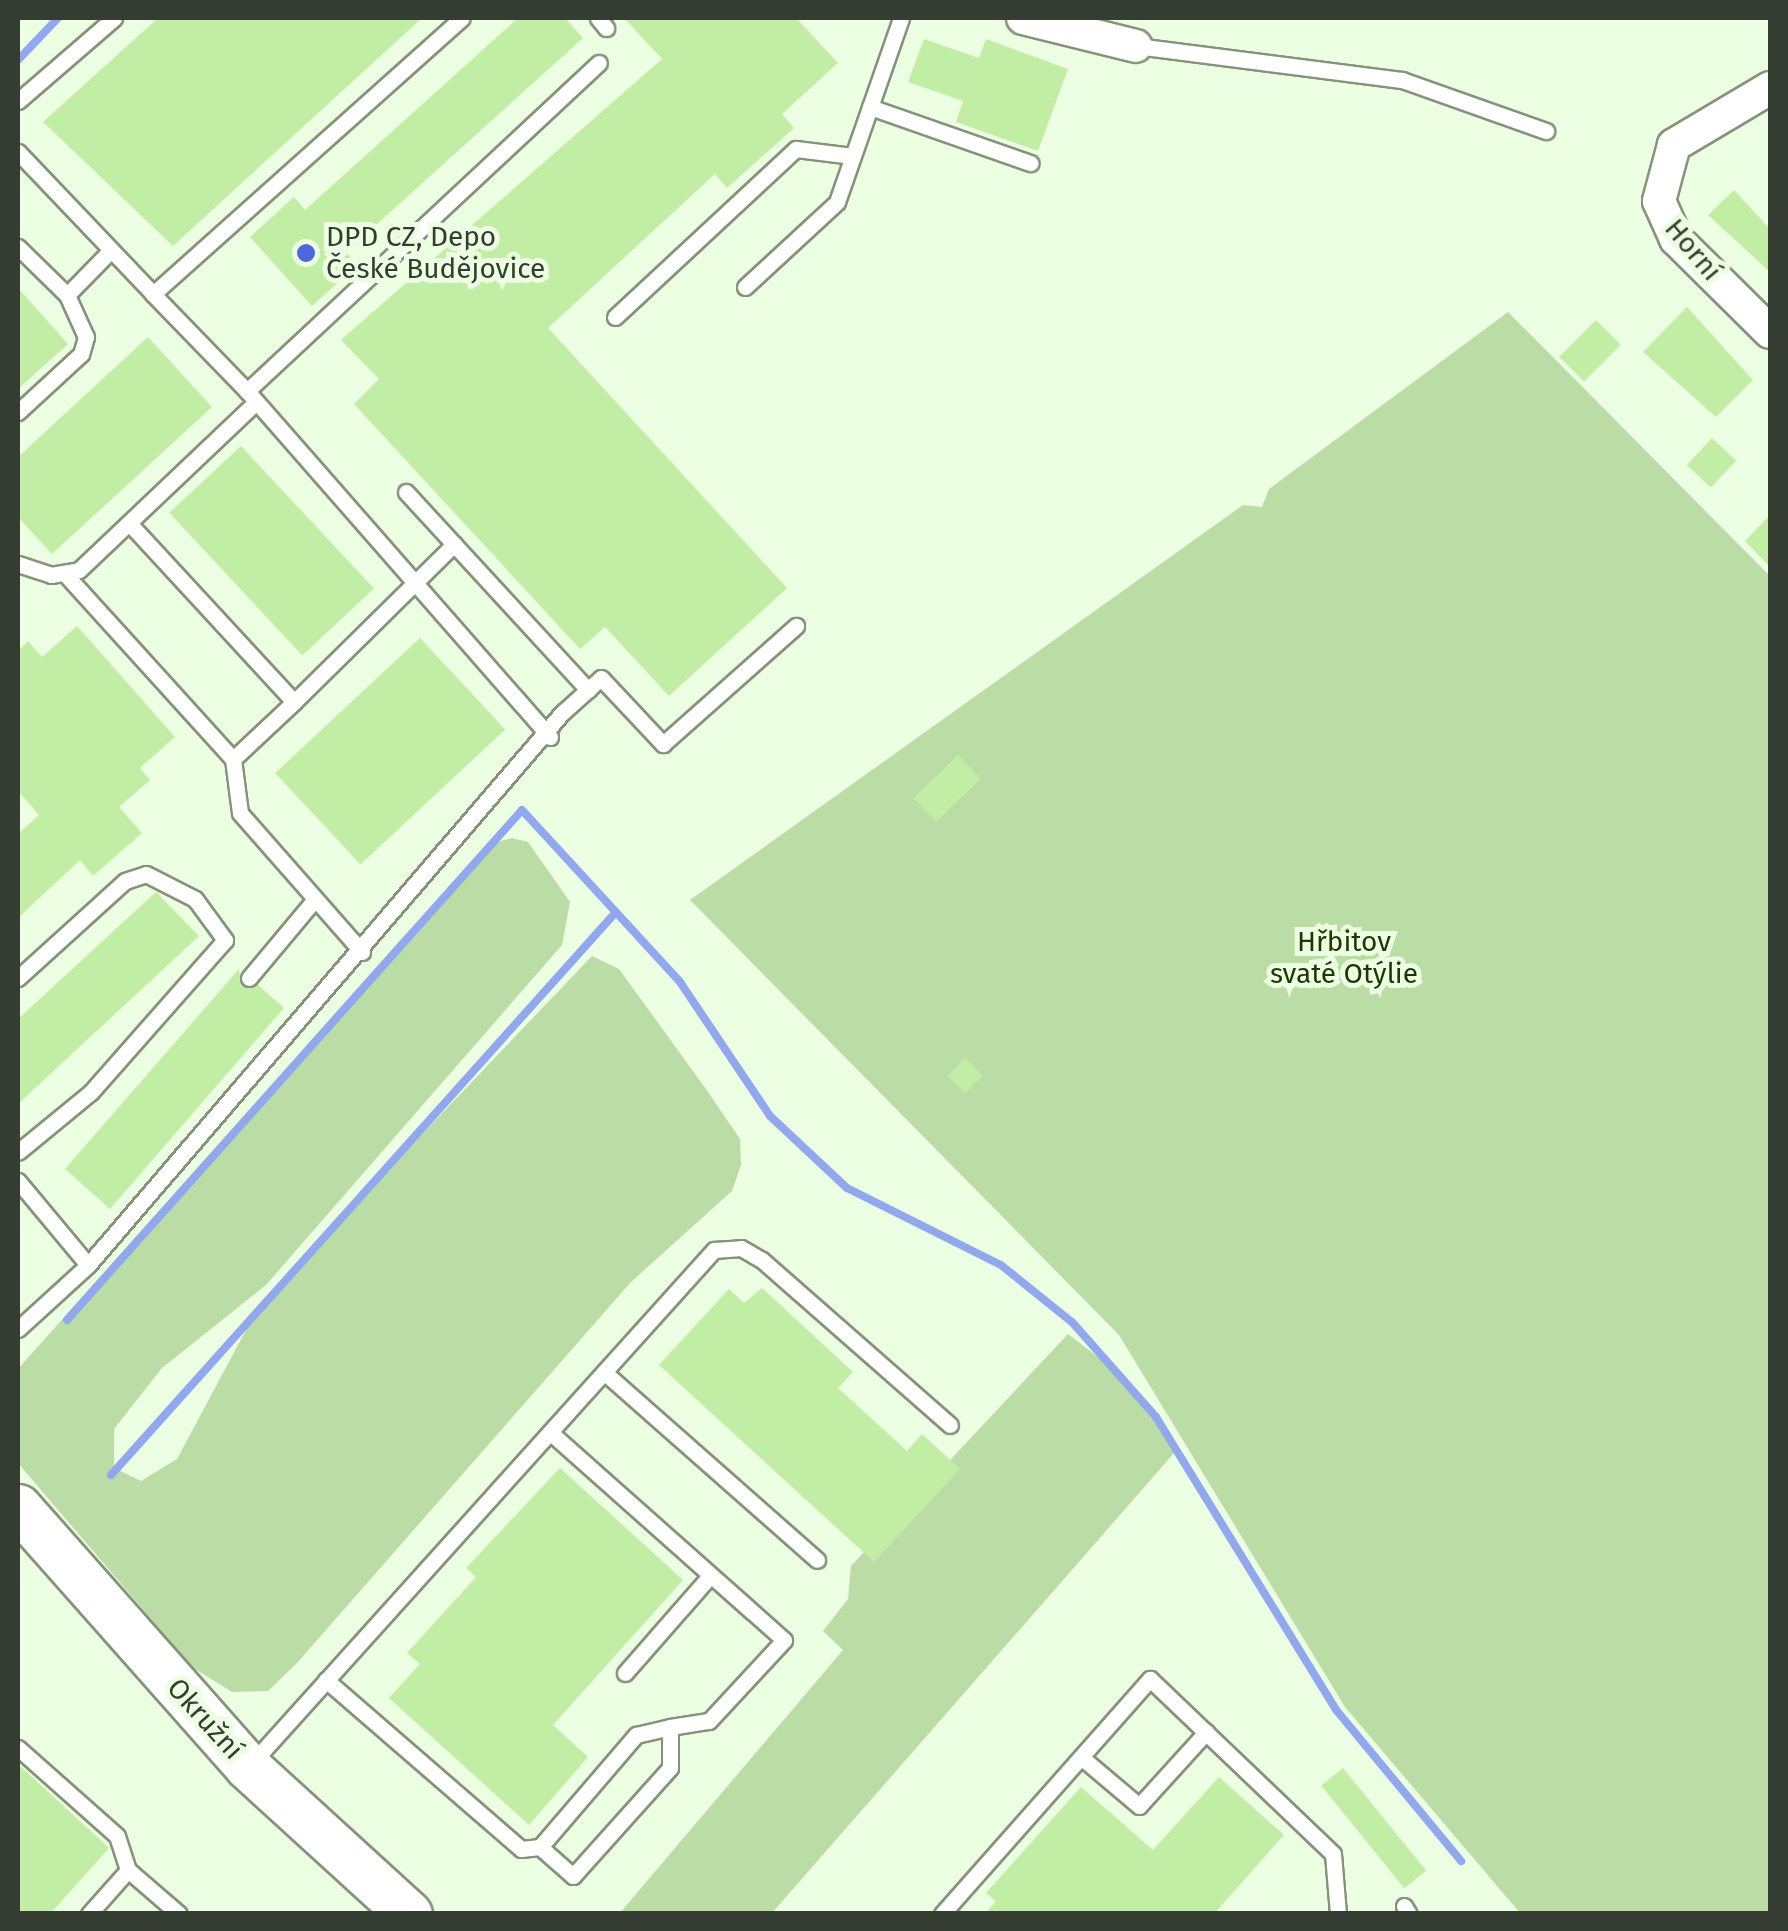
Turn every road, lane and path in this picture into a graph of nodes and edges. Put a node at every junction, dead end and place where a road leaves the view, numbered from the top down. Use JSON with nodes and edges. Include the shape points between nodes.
{"nodes":[{"id":1,"x":114,"y":18,"type":"edge"},
{"id":2,"x":462,"y":18,"type":"edge"},
{"id":3,"x":901,"y":18,"type":"edge"},
{"id":4,"x":1022,"y":18,"type":"edge"},
{"id":5,"x":1136,"y":46,"type":"joint"},
{"id":6,"x":600,"y":64,"type":"dead end"},
{"id":7,"x":1770,"y":88,"type":"edge"},
{"id":8,"x":18,"y":101,"type":"edge"},
{"id":9,"x":870,"y":107,"type":"junction"},
{"id":10,"x":1546,"y":131,"type":"dead end"},
{"id":11,"x":18,"y":152,"type":"edge"},
{"id":12,"x":853,"y":156,"type":"junction"},
{"id":13,"x":1030,"y":163,"type":"dead end"},
{"id":14,"x":18,"y":247,"type":"edge"},
{"id":15,"x":110,"y":250,"type":"junction"},
{"id":16,"x":745,"y":287,"type":"dead end"},
{"id":17,"x":153,"y":294,"type":"junction"},
{"id":18,"x":67,"y":295,"type":"junction"},
{"id":19,"x":615,"y":317,"type":"dead end"},
{"id":20,"x":1770,"y":332,"type":"edge"},
{"id":21,"x":252,"y":396,"type":"junction"},
{"id":22,"x":18,"y":412,"type":"edge"},
{"id":23,"x":406,"y":492,"type":"dead end"},
{"id":24,"x":129,"y":523,"type":"junction"},
{"id":25,"x":454,"y":544,"type":"junction"},
{"id":26,"x":18,"y":564,"type":"edge"},
{"id":27,"x":66,"y":575,"type":"junction"},
{"id":28,"x":414,"y":582,"type":"junction"},
{"id":29,"x":796,"y":626,"type":"dead end"},
{"id":30,"x":588,"y":690,"type":"junction"},
{"id":31,"x":294,"y":702,"type":"junction"},
{"id":32,"x":550,"y":736,"type":"junction"},
{"id":33,"x":233,"y":759,"type":"junction"},
{"id":34,"x":315,"y":899,"type":"junction"},
{"id":35,"x":362,"y":952,"type":"junction"},
{"id":36,"x":18,"y":978,"type":"edge"},
{"id":37,"x":249,"y":978,"type":"dead end"},
{"id":38,"x":18,"y":1152,"type":"edge"},
{"id":39,"x":18,"y":1181,"type":"edge"},
{"id":40,"x":88,"y":1265,"type":"junction"},
{"id":41,"x":18,"y":1330,"type":"edge"},
{"id":42,"x":604,"y":1372,"type":"junction"},
{"id":43,"x":950,"y":1425,"type":"dead end"},
{"id":44,"x":550,"y":1432,"type":"junction"},
{"id":45,"x":18,"y":1508,"type":"edge"},
{"id":46,"x":818,"y":1560,"type":"dead end"},
{"id":47,"x":709,"y":1577,"type":"junction"},
{"id":48,"x":625,"y":1673,"type":"dead end"},
{"id":49,"x":326,"y":1680,"type":"junction"},
{"id":50,"x":670,"y":1727,"type":"junction"},
{"id":51,"x":1206,"y":1732,"type":"junction"},
{"id":52,"x":18,"y":1748,"type":"edge"},
{"id":53,"x":1081,"y":1757,"type":"junction"},
{"id":54,"x":248,"y":1767,"type":"junction"},
{"id":55,"x":540,"y":1847,"type":"junction"},
{"id":56,"x":128,"y":1870,"type":"junction"},
{"id":57,"x":89,"y":1914,"type":"edge"},
{"id":58,"x":179,"y":1914,"type":"edge"},
{"id":59,"x":409,"y":1914,"type":"edge"},
{"id":60,"x":942,"y":1914,"type":"edge"},
{"id":61,"x":1338,"y":1914,"type":"edge"}],
"edges":[{"from":1,"to":8,"type":"lane"},
{"from":2,"to":17,"type":"lane"},
{"from":3,"to":9,"type":"lane"},
{"from":4,"to":5,"type":"street"},
{"from":5,"to":10,"type":"lane","via":[[1402,80],[1460,93]]},
{"from":6,"to":21,"type":"lane"},
{"from":7,"to":20,"type":"street","name":"Horní","via":[[1674,145],[1658,202],[1676,239]]},
{"from":9,"to":12,"type":"lane"},
{"from":9,"to":13,"type":"lane"},
{"from":11,"to":15,"type":"lane"},
{"from":12,"to":16,"type":"lane","via":[[837,202]]},
{"from":12,"to":19,"type":"lane","via":[[796,149]]},
{"from":14,"to":18,"type":"lane"},
{"from":15,"to":17,"type":"lane"},
{"from":15,"to":18,"type":"lane"},
{"from":17,"to":21,"type":"lane"},
{"from":18,"to":22,"type":"lane","via":[[86,338],[81,354]]},
{"from":21,"to":24,"type":"lane"},
{"from":21,"to":28,"type":"lane"},
{"from":23,"to":25,"type":"lane"},
{"from":24,"to":27,"type":"lane"},
{"from":24,"to":31,"type":"lane"},
{"from":25,"to":28,"type":"lane"},
{"from":25,"to":30,"type":"lane"},
{"from":26,"to":27,"type":"lane"},
{"from":27,"to":33,"type":"lane"},
{"from":28,"to":31,"type":"lane"},
{"from":28,"to":32,"type":"lane"},
{"from":29,"to":30,"type":"lane","via":[[663,744],[602,678]]},
{"from":30,"to":32,"type":"lane"},
{"from":31,"to":33,"type":"lane"},
{"from":32,"to":35,"type":"lane"},
{"from":33,"to":34,"type":"lane","via":[[240,813]]},
{"from":34,"to":35,"type":"lane"},
{"from":34,"to":37,"type":"lane"},
{"from":35,"to":40,"type":"lane"},
{"from":36,"to":38,"type":"lane","via":[[125,880],[146,874],[195,899],[225,940],[92,1092]]},
{"from":39,"to":40,"type":"lane"},
{"from":40,"to":41,"type":"lane"},
{"from":42,"to":43,"type":"lane","via":[[714,1250],[741,1248]]},
{"from":42,"to":44,"type":"lane"},
{"from":42,"to":46,"type":"lane"},
{"from":44,"to":47,"type":"lane"},
{"from":44,"to":49,"type":"lane"},
{"from":45,"to":54,"type":"main road","name":"Okružní"},
{"from":47,"to":48,"type":"lane"},
{"from":47,"to":50,"type":"lane","via":[[784,1640],[709,1722]]},
{"from":49,"to":54,"type":"lane"},
{"from":49,"to":55,"type":"lane","via":[[521,1849]]},
{"from":50,"to":55,"type":"lane","via":[[636,1735]]},
{"from":50,"to":55,"type":"lane","via":[[670,1768],[574,1876]]},
{"from":51,"to":53,"type":"lane","via":[[1139,1806]]},
{"from":51,"to":53,"type":"lane","via":[[1150,1678]]},
{"from":51,"to":61,"type":"lane","via":[[1333,1854]]},
{"from":52,"to":56,"type":"lane","via":[[117,1836]]},
{"from":53,"to":60,"type":"lane"},
{"from":54,"to":59,"type":"main road","name":"Okružní"},
{"from":56,"to":57,"type":"lane"},
{"from":56,"to":58,"type":"lane"}]}
